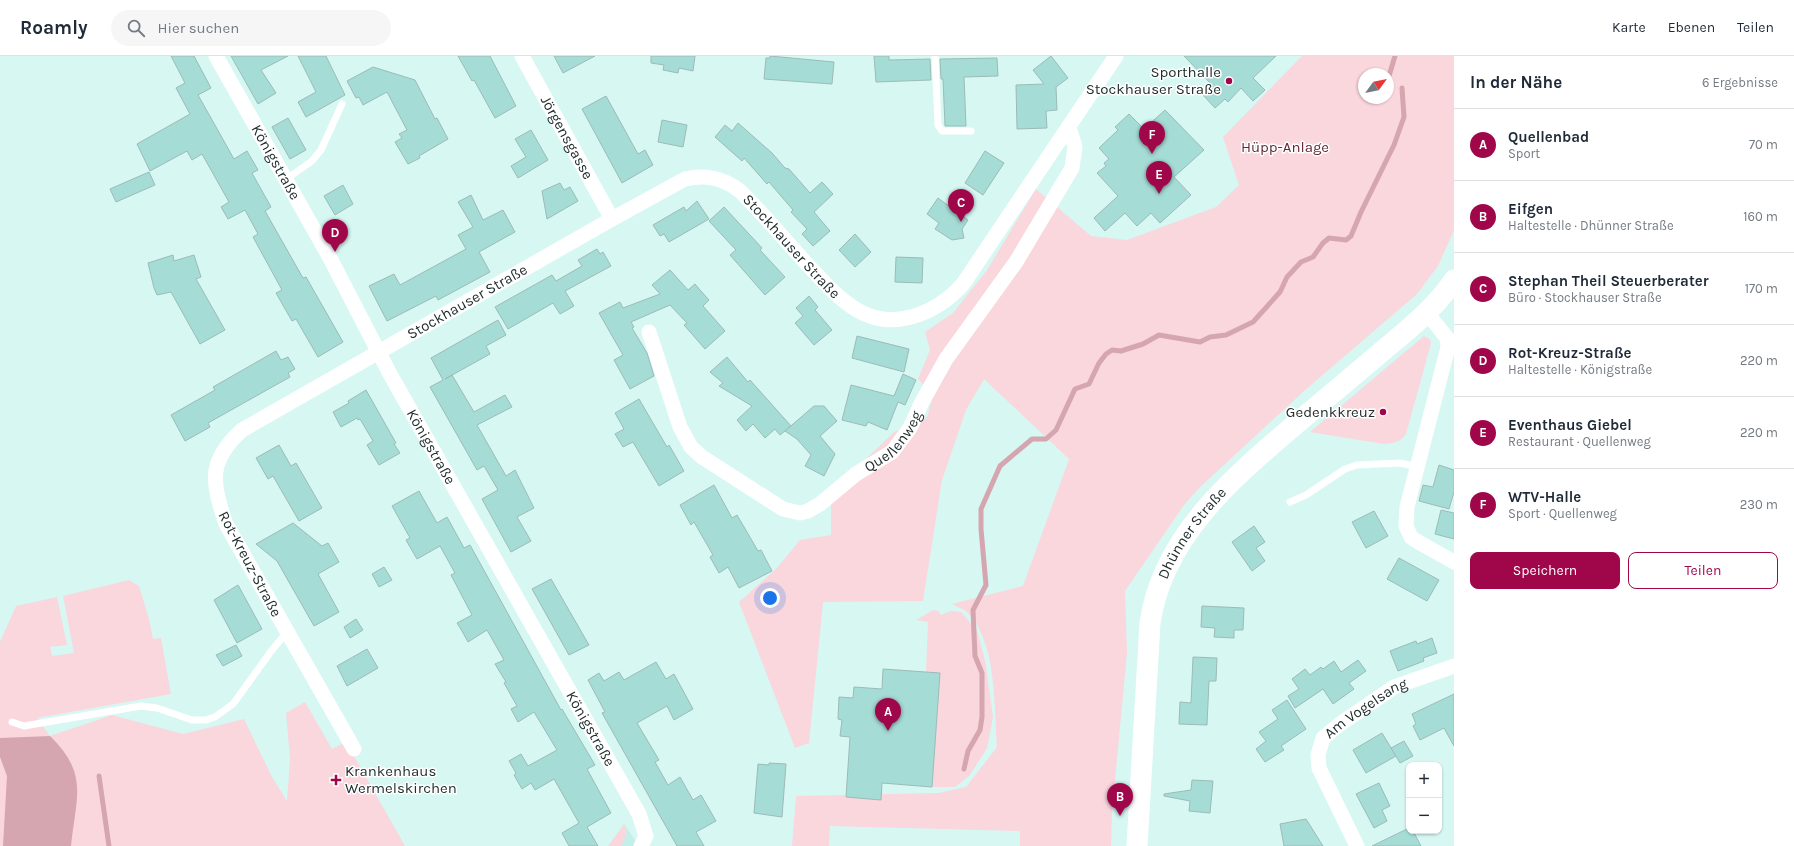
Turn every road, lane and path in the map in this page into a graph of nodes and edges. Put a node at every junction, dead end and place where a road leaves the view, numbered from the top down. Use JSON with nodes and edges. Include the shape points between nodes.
{"nodes":[{"id":1,"x":216,"y":56,"type":"edge"},
{"id":2,"x":522,"y":56,"type":"edge"},
{"id":3,"x":935,"y":56,"type":"edge"},
{"id":4,"x":1116,"y":56,"type":"edge"},
{"id":5,"x":342,"y":104,"type":"dead end"},
{"id":6,"x":1068,"y":127,"type":"junction"},
{"id":7,"x":971,"y":131,"type":"dead end"},
{"id":8,"x":285,"y":180,"type":"junction"},
{"id":9,"x":612,"y":218,"type":"junction"},
{"id":10,"x":1454,"y":280,"type":"edge"},
{"id":11,"x":1427,"y":313,"type":"junction"},
{"id":12,"x":649,"y":332,"type":"dead end"},
{"id":13,"x":379,"y":352,"type":"junction"},
{"id":14,"x":1417,"y":467,"type":"junction"},
{"id":15,"x":1290,"y":502,"type":"dead end"},
{"id":16,"x":1454,"y":562,"type":"edge"},
{"id":17,"x":287,"y":632,"type":"junction"},
{"id":18,"x":1454,"y":666,"type":"edge"},
{"id":19,"x":12,"y":722,"type":"dead end"},
{"id":20,"x":354,"y":749,"type":"dead end"},
{"id":21,"x":646,"y":843,"type":"edge"},
{"id":22,"x":1137,"y":846,"type":"edge"},
{"id":23,"x":1357,"y":846,"type":"edge"}],
"edges":[{"from":1,"to":8,"type":"street","name":"Königstraße"},
{"from":2,"to":9,"type":"street","name":"Jörgensgasse"},
{"from":3,"to":7,"type":"lane","via":[[938,125],[942,131]]},
{"from":4,"to":6,"type":"street","name":"Stockhauser Straße"},
{"from":5,"to":8,"type":"lane","via":[[321,150],[312,161]]},
{"from":6,"to":9,"type":"street","name":"Stockhauser Straße","via":[[963,284],[940,305],[924,314],[907,319],[878,318],[858,311],[847,303],[831,290],[753,204],[730,184],[719,179],[686,179]]},
{"from":6,"to":12,"type":"street","name":"Quellenweg","via":[[1075,147],[1072,168],[1016,262],[946,359],[910,428],[892,452],[856,474],[808,511],[800,513],[783,509],[702,457],[692,447],[680,428]]},
{"from":8,"to":13,"type":"street","name":"Königstraße","via":[[330,258]]},
{"from":9,"to":13,"type":"street","name":"Stockhauser Straße"},
{"from":10,"to":11,"type":"main road","name":"Dhünner Straße"},
{"from":11,"to":14,"type":"street","via":[[1447,338],[1448,347]]},
{"from":11,"to":22,"type":"main road","name":"Dhünner Straße","via":[[1236,477],[1204,510],[1173,554],[1154,602],[1150,623]]},
{"from":13,"to":17,"type":"street","name":"Rot-Kreuz-Straße","via":[[242,430],[228,444],[218,460],[215,480],[226,524]]},
{"from":13,"to":21,"type":"street","name":"Königstraße","via":[[620,779],[639,814]]},
{"from":14,"to":15,"type":"lane","via":[[1400,463],[1357,465],[1345,469],[1306,495]]},
{"from":14,"to":16,"type":"street","via":[[1410,489],[1406,526],[1408,532],[1415,540]]},
{"from":17,"to":19,"type":"lane","via":[[233,704],[215,717],[206,720],[192,720],[158,708],[141,706],[24,726]]},
{"from":17,"to":20,"type":"street","name":"Rot-Kreuz-Straße"},
{"from":18,"to":23,"type":"street","name":"Am Vogelsang","via":[[1394,687],[1323,738],[1318,755],[1319,768]]}]}
